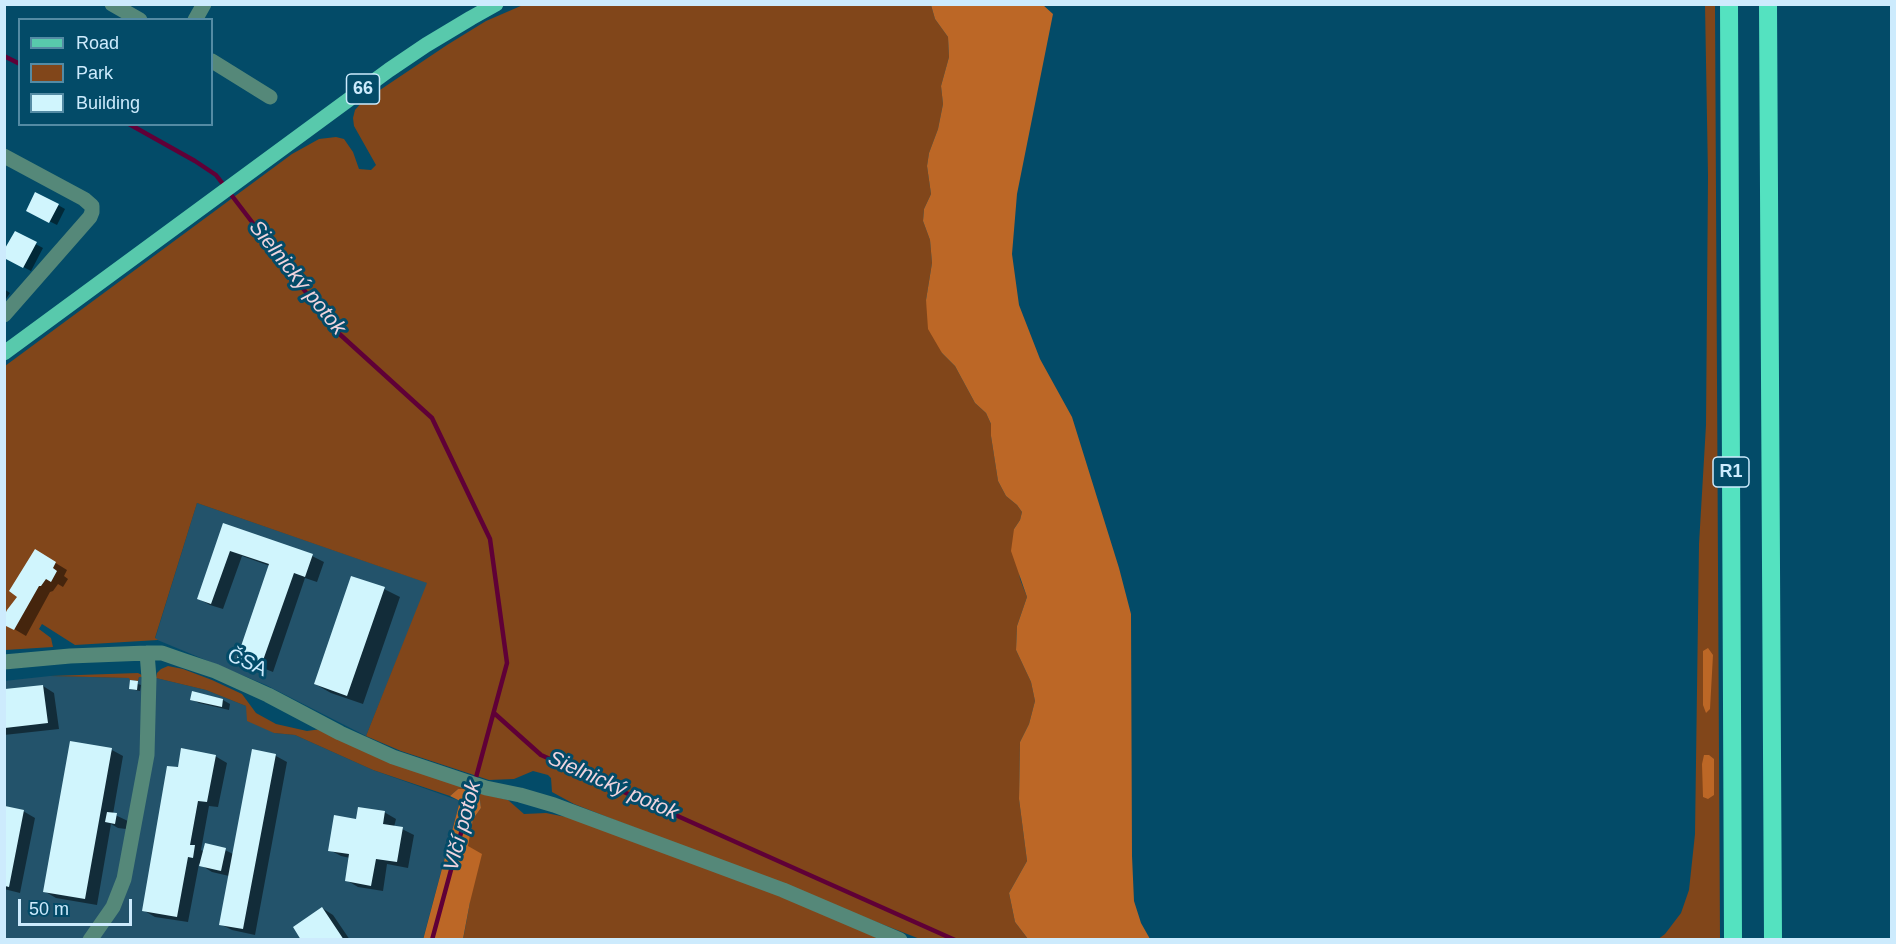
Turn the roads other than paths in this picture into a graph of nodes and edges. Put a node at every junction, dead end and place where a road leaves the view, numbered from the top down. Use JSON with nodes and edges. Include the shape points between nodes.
{"nodes":[{"id":1,"x":112,"y":4,"type":"edge"},
{"id":2,"x":204,"y":4,"type":"edge"},
{"id":3,"x":496,"y":4,"type":"edge"},
{"id":4,"x":1729,"y":4,"type":"edge"},
{"id":5,"x":1768,"y":4,"type":"edge"},
{"id":6,"x":136,"y":18,"type":"edge"},
{"id":7,"x":196,"y":18,"type":"edge"},
{"id":8,"x":213,"y":62,"type":"edge"},
{"id":9,"x":270,"y":97,"type":"dead end"},
{"id":10,"x":4,"y":156,"type":"edge"},
{"id":11,"x":4,"y":315,"type":"edge"},
{"id":12,"x":4,"y":353,"type":"edge"},
{"id":13,"x":147,"y":653,"type":"junction"},
{"id":14,"x":4,"y":662,"type":"edge"},
{"id":15,"x":90,"y":939,"type":"edge"},
{"id":16,"x":900,"y":939,"type":"edge"},
{"id":17,"x":1733,"y":939,"type":"edge"},
{"id":18,"x":1773,"y":939,"type":"edge"}],
"edges":[{"from":1,"to":6,"type":"street"},
{"from":2,"to":7,"type":"street"},
{"from":3,"to":12,"type":"main road","number":"66","via":[[417,51]]},
{"from":4,"to":17,"type":"highway","number":"R1"},
{"from":5,"to":18,"type":"highway","number":"R1"},
{"from":8,"to":9,"type":"street"},
{"from":10,"to":11,"type":"street","via":[[92,206],[90,217]]},
{"from":13,"to":14,"type":"street","name":"ČSA"},
{"from":13,"to":15,"type":"street","via":[[147,755],[124,879],[113,907]]},
{"from":13,"to":16,"type":"street","name":"ČSA","via":[[215,671],[393,757],[486,789],[554,805],[783,890]]}]}
